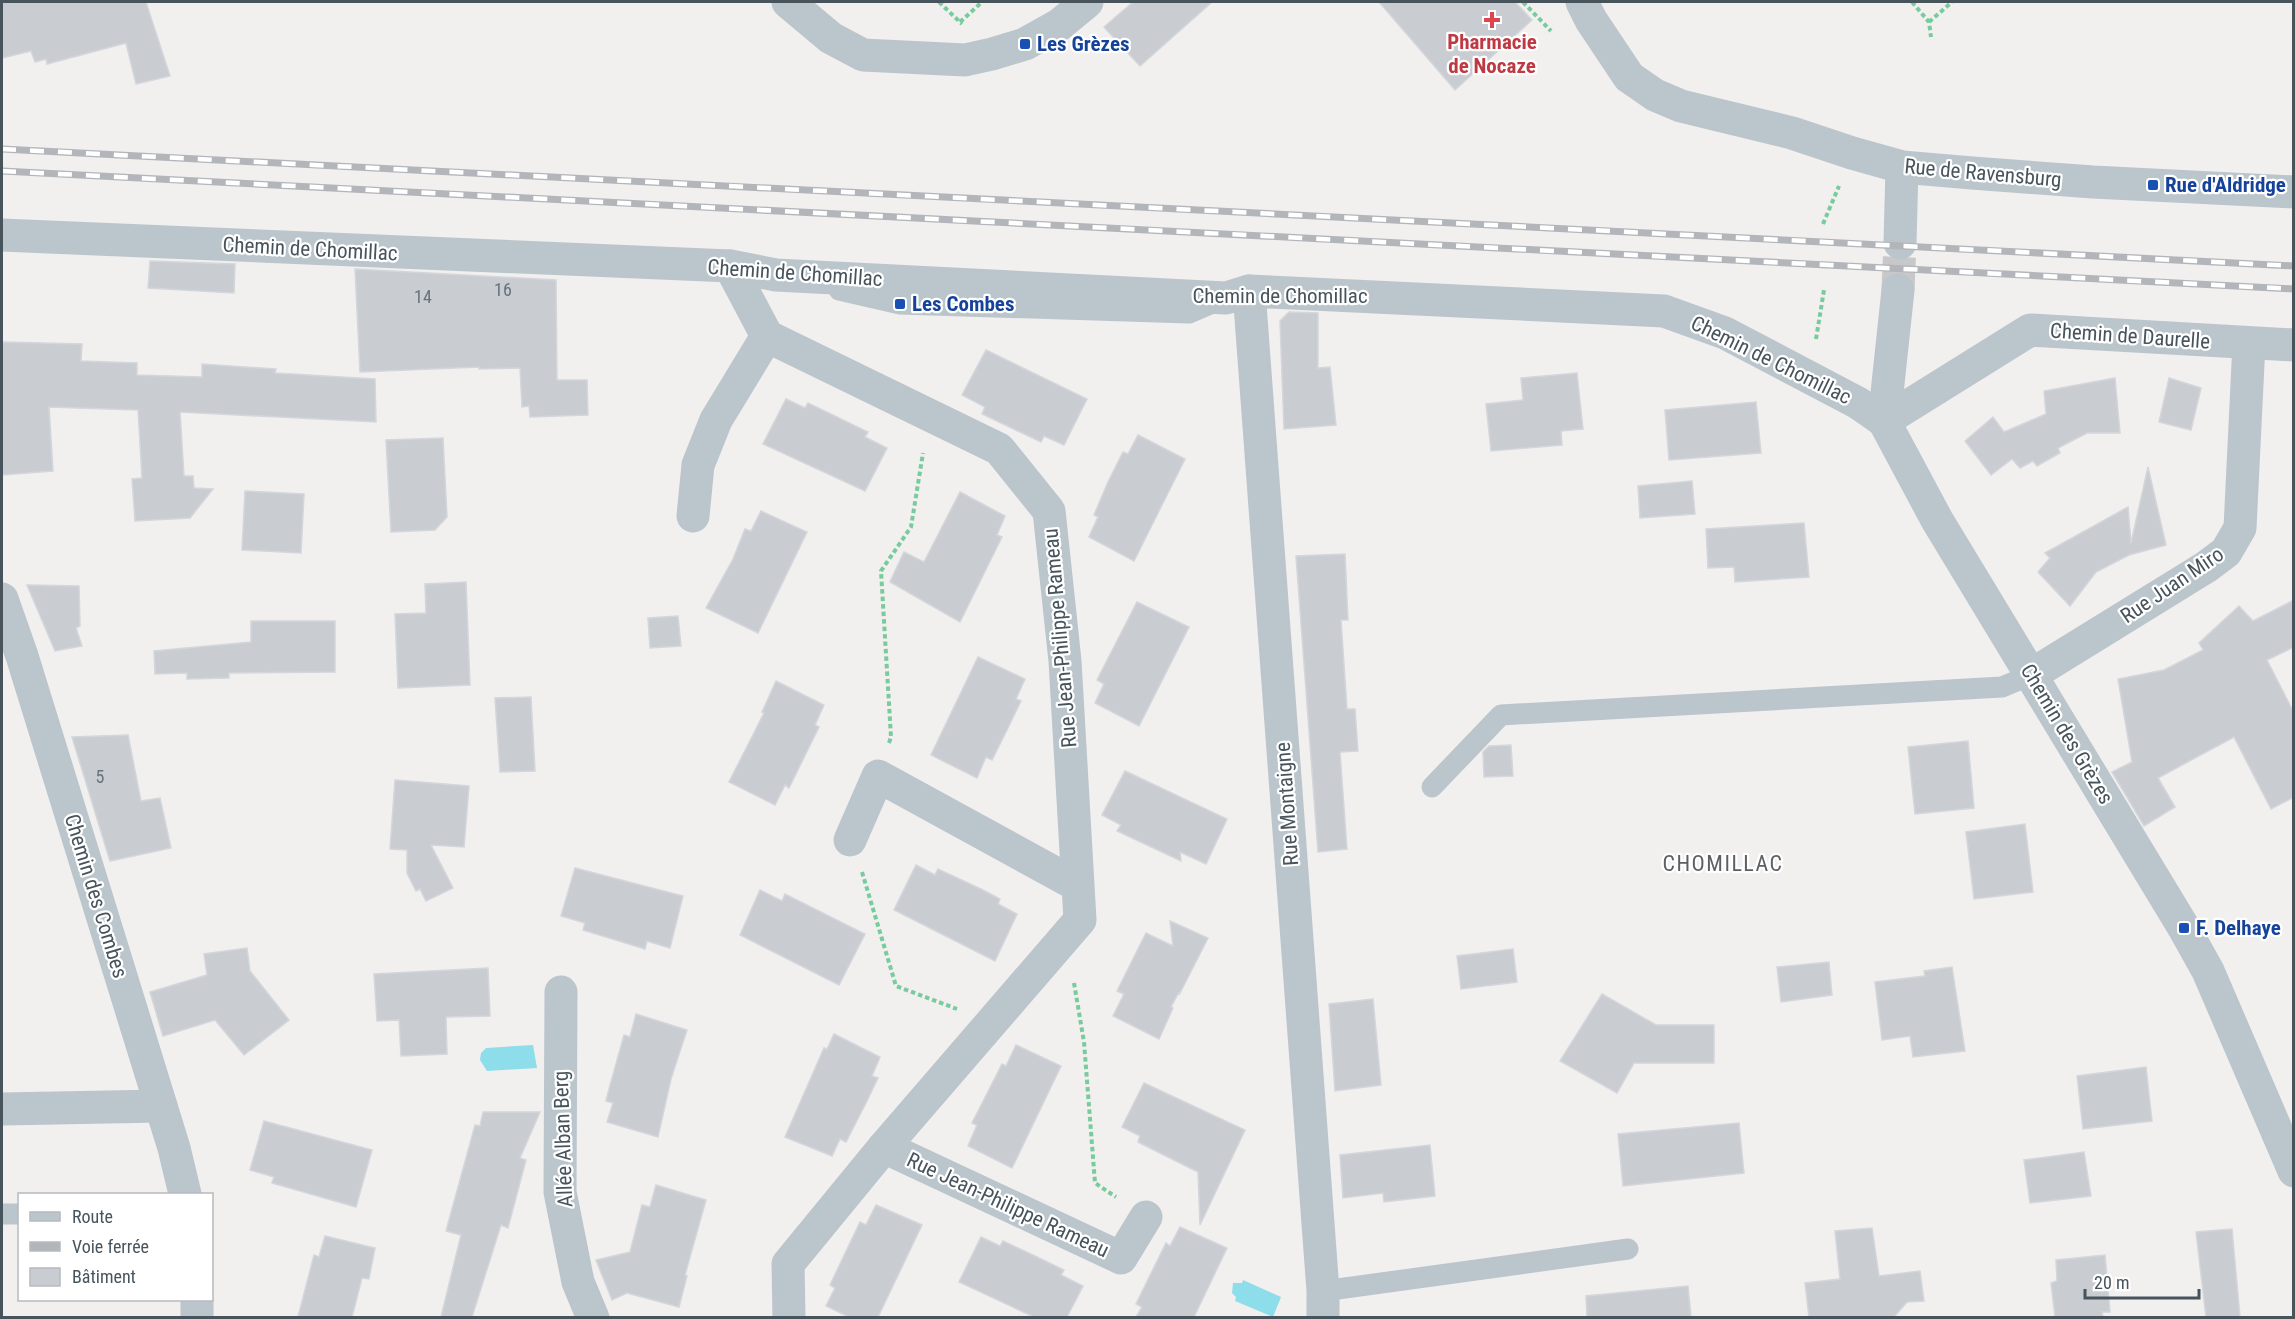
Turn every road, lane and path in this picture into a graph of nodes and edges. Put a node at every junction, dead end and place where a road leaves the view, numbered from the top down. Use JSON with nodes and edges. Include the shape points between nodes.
{"nodes":[{"id":1,"x":788,"y":2,"type":"edge"},
{"id":2,"x":982,"y":2,"type":"edge"},
{"id":3,"x":1087,"y":2,"type":"edge"},
{"id":4,"x":1523,"y":2,"type":"edge"},
{"id":5,"x":1582,"y":2,"type":"edge"},
{"id":6,"x":1912,"y":2,"type":"edge"},
{"id":7,"x":1952,"y":2,"type":"edge"},
{"id":8,"x":960,"y":22,"type":"dead end"},
{"id":9,"x":1929,"y":22,"type":"junction"},
{"id":10,"x":1551,"y":31,"type":"dead end"},
{"id":11,"x":1931,"y":37,"type":"dead end"},
{"id":12,"x":1902,"y":167,"type":"junction"},
{"id":13,"x":1846,"y":168,"type":"junction"},
{"id":14,"x":2294,"y":192,"type":"edge"},
{"id":15,"x":1824,"y":224,"type":"dead end"},
{"id":16,"x":2,"y":235,"type":"edge"},
{"id":17,"x":1900,"y":243,"type":"tunnel mouth"},
{"id":18,"x":730,"y":266,"type":"junction"},
{"id":19,"x":1824,"y":290,"type":"dead end"},
{"id":20,"x":1898,"y":290,"type":"tunnel mouth"},
{"id":21,"x":1238,"y":294,"type":"junction"},
{"id":22,"x":767,"y":336,"type":"junction"},
{"id":23,"x":2249,"y":343,"type":"junction"},
{"id":24,"x":2294,"y":345,"type":"edge"},
{"id":25,"x":1810,"y":377,"type":"junction"},
{"id":26,"x":937,"y":419,"type":"junction"},
{"id":27,"x":1884,"y":421,"type":"junction"},
{"id":28,"x":693,"y":516,"type":"dead end"},
{"id":29,"x":2,"y":599,"type":"edge"},
{"id":30,"x":2031,"y":675,"type":"junction"},
{"id":31,"x":878,"y":776,"type":"junction"},
{"id":32,"x":1432,"y":788,"type":"dead end"},
{"id":33,"x":850,"y":840,"type":"joint"},
{"id":34,"x":1077,"y":885,"type":"junction"},
{"id":35,"x":1064,"y":938,"type":"junction"},
{"id":36,"x":561,"y":992,"type":"dead end"},
{"id":37,"x":992,"y":1023,"type":"junction"},
{"id":38,"x":161,"y":1106,"type":"junction"},
{"id":39,"x":2,"y":1109,"type":"edge"},
{"id":40,"x":884,"y":1147,"type":"junction"},
{"id":41,"x":2294,"y":1171,"type":"edge"},
{"id":42,"x":185,"y":1193,"type":"edge"},
{"id":43,"x":2,"y":1214,"type":"edge"},
{"id":44,"x":18,"y":1214,"type":"edge"},
{"id":45,"x":1146,"y":1217,"type":"joint"},
{"id":46,"x":1628,"y":1249,"type":"dead end"},
{"id":47,"x":197,"y":1301,"type":"edge"},
{"id":48,"x":1323,"y":1304,"type":"edge"},
{"id":49,"x":197,"y":1317,"type":"edge"},
{"id":50,"x":593,"y":1317,"type":"edge"},
{"id":51,"x":789,"y":1317,"type":"edge"}],
"edges":[{"from":1,"to":3,"type":"street","via":[[831,38],[863,55],[965,60],[1025,44],[1059,25]]},
{"from":2,"to":8,"type":"path"},
{"from":4,"to":10,"type":"path"},
{"from":5,"to":13,"type":"street","name":"Rue de Ravensburg","via":[[1629,77],[1655,95],[1681,106],[1792,133]]},
{"from":6,"to":9,"type":"path"},
{"from":7,"to":9,"type":"path"},
{"from":9,"to":11,"type":"path"},
{"from":12,"to":13,"type":"street","name":"Rue de Ravensburg"},
{"from":12,"to":14,"type":"street","name":"Rue de Ravensburg"},
{"from":12,"to":17,"type":"street"},
{"from":13,"to":15,"type":"path"},
{"from":16,"to":18,"type":"street","name":"Chemin de Chomillac"},
{"from":18,"to":21,"type":"street","name":"Chemin de Chomillac","via":[[776,275]]},
{"from":18,"to":22,"type":"street"},
{"from":19,"to":25,"type":"path"},
{"from":20,"to":27,"type":"street"},
{"from":21,"to":25,"type":"street","name":"Chemin de Chomillac","via":[[1664,311],[1725,333]]},
{"from":21,"to":48,"type":"street","name":"Rue Montaigne"},
{"from":22,"to":26,"type":"street","name":"Rue Jean-Philippe Rameau"},
{"from":22,"to":28,"type":"street","via":[[716,420],[698,465]]},
{"from":23,"to":24,"type":"street","name":"Chemin de Daurelle"},
{"from":23,"to":27,"type":"street","name":"Chemin de Daurelle","via":[[2030,330]]},
{"from":23,"to":30,"type":"street","name":"Rue Juan Miro","via":[[2240,528],[2226,552]]},
{"from":25,"to":27,"type":"street","name":"Chemin de Chomillac"},
{"from":26,"to":31,"type":"path","via":[[921,457],[911,527],[880,571],[891,737]]},
{"from":26,"to":34,"type":"street","name":"Rue Jean-Philippe Rameau","via":[[999,449],[1049,511],[1065,661]]},
{"from":27,"to":30,"type":"street","name":"Chemin des Grèzes","via":[[1937,520]]},
{"from":29,"to":38,"type":"street","name":"Chemin des Combes"},
{"from":30,"to":32,"type":"lane","via":[[2002,687],[1501,715]]},
{"from":30,"to":41,"type":"street","name":"Chemin des Grèzes","via":[[2208,971]]},
{"from":31,"to":33,"type":"street"},
{"from":31,"to":34,"type":"street"},
{"from":33,"to":37,"type":"path","via":[[896,986]]},
{"from":34,"to":35,"type":"street","name":"Rue Jean-Philippe Rameau","via":[[1080,920]]},
{"from":35,"to":37,"type":"street","name":"Rue Jean-Philippe Rameau"},
{"from":35,"to":45,"type":"path","via":[[1084,1042],[1095,1183]]},
{"from":36,"to":50,"type":"street","name":"Allée Alban Berg","via":[[560,1192],[578,1282]]},
{"from":37,"to":40,"type":"street","name":"Rue Jean-Philippe Rameau"},
{"from":38,"to":39,"type":"street"},
{"from":38,"to":42,"type":"street","name":"Chemin des Combes"},
{"from":40,"to":45,"type":"street","name":"Rue Jean-Philippe Rameau","via":[[1121,1258]]},
{"from":40,"to":51,"type":"street","name":"Rue Jean-Philippe Rameau","via":[[788,1264]]},
{"from":43,"to":44,"type":"lane"},
{"from":46,"to":48,"type":"lane"},
{"from":47,"to":49,"type":"street"}]}
